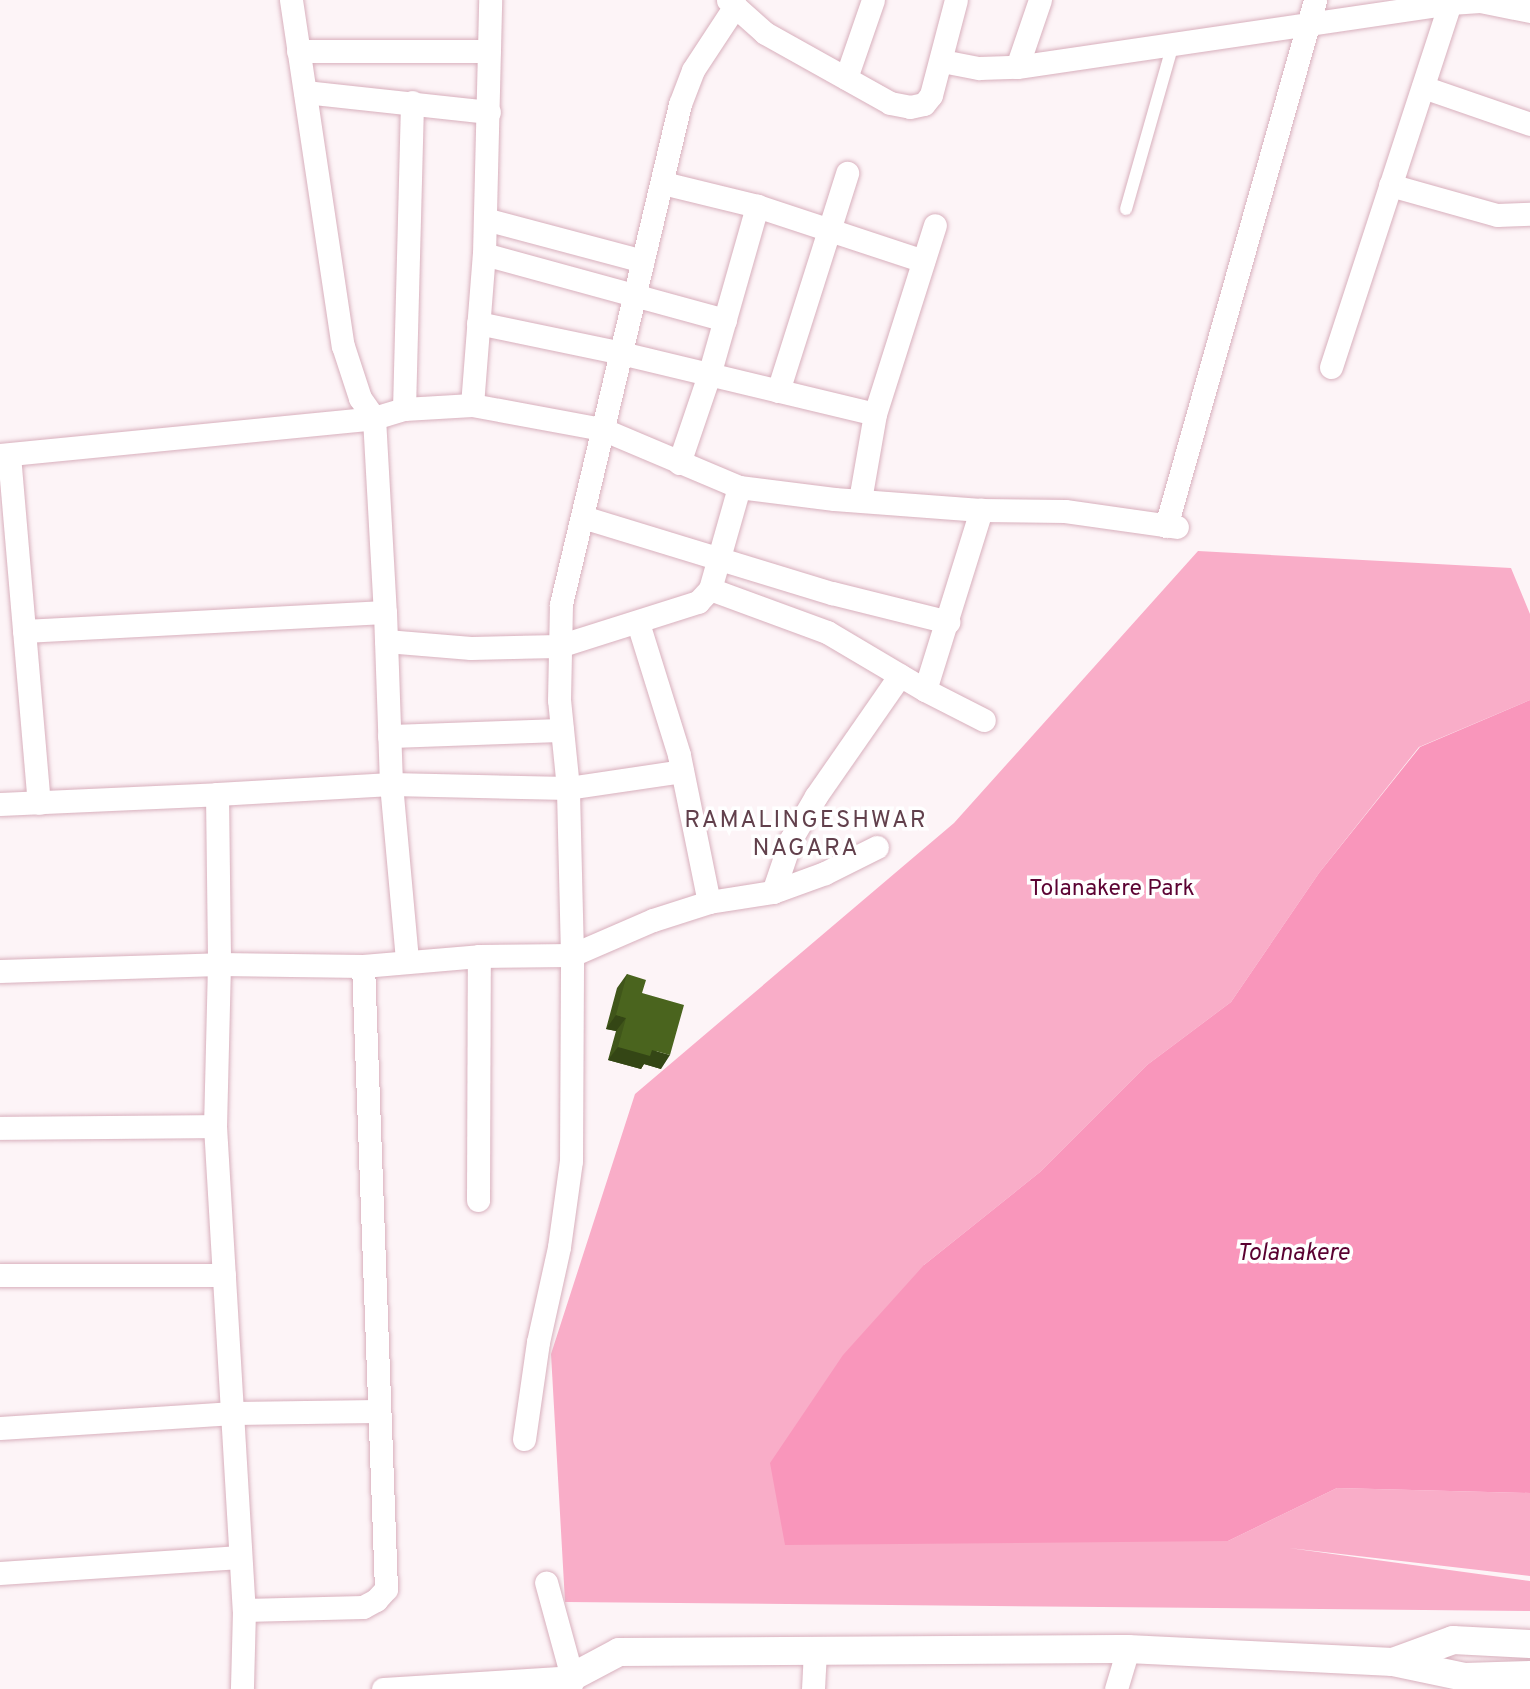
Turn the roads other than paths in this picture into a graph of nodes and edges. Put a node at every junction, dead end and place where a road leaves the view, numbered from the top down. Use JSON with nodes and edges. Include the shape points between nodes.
{"nodes":[{"id":1,"x":291,"y":0,"type":"edge"},
{"id":2,"x":490,"y":0,"type":"edge"},
{"id":3,"x":873,"y":0,"type":"edge"},
{"id":4,"x":956,"y":0,"type":"edge"},
{"id":5,"x":1040,"y":0,"type":"edge"},
{"id":6,"x":731,"y":3,"type":"edge"},
{"id":7,"x":1450,"y":3,"type":"junction"},
{"id":8,"x":1312,"y":11,"type":"edge"},
{"id":9,"x":1530,"y":11,"type":"edge"},
{"id":10,"x":1173,"y":44,"type":"junction"},
{"id":11,"x":298,"y":51,"type":"junction"},
{"id":12,"x":489,"y":51,"type":"junction"},
{"id":13,"x":942,"y":61,"type":"junction"},
{"id":14,"x":1017,"y":67,"type":"junction"},
{"id":15,"x":846,"y":78,"type":"junction"},
{"id":16,"x":1423,"y":87,"type":"junction"},
{"id":17,"x":304,"y":92,"type":"junction"},
{"id":18,"x":412,"y":102,"type":"junction"},
{"id":19,"x":489,"y":112,"type":"junction"},
{"id":20,"x":1530,"y":124,"type":"edge"},
{"id":21,"x":847,"y":173,"type":"dead end"},
{"id":22,"x":663,"y":183,"type":"junction"},
{"id":23,"x":1390,"y":185,"type":"junction"},
{"id":24,"x":757,"y":206,"type":"junction"},
{"id":25,"x":1126,"y":209,"type":"dead end"},
{"id":26,"x":1530,"y":214,"type":"edge"},
{"id":27,"x":485,"y":219,"type":"junction"},
{"id":28,"x":935,"y":225,"type":"dead end"},
{"id":29,"x":827,"y":229,"type":"junction"},
{"id":30,"x":484,"y":254,"type":"junction"},
{"id":31,"x":643,"y":261,"type":"junction"},
{"id":32,"x":923,"y":261,"type":"junction"},
{"id":33,"x":635,"y":295,"type":"junction"},
{"id":34,"x":725,"y":320,"type":"junction"},
{"id":35,"x":478,"y":323,"type":"junction"},
{"id":36,"x":621,"y":353,"type":"junction"},
{"id":37,"x":1331,"y":367,"type":"dead end"},
{"id":38,"x":709,"y":374,"type":"junction"},
{"id":39,"x":778,"y":391,"type":"junction"},
{"id":40,"x":472,"y":405,"type":"junction"},
{"id":41,"x":404,"y":410,"type":"junction"},
{"id":42,"x":875,"y":414,"type":"junction"},
{"id":43,"x":374,"y":418,"type":"junction"},
{"id":44,"x":602,"y":429,"type":"junction"},
{"id":45,"x":4,"y":455,"type":"edge"},
{"id":46,"x":680,"y":463,"type":"junction"},
{"id":47,"x":739,"y":487,"type":"junction"},
{"id":48,"x":860,"y":499,"type":"junction"},
{"id":49,"x":981,"y":510,"type":"junction"},
{"id":50,"x":583,"y":517,"type":"junction"},
{"id":51,"x":719,"y":560,"type":"junction"},
{"id":52,"x":710,"y":589,"type":"junction"},
{"id":53,"x":386,"y":612,"type":"junction"},
{"id":54,"x":948,"y":622,"type":"junction"},
{"id":55,"x":638,"y":623,"type":"junction"},
{"id":56,"x":24,"y":631,"type":"junction"},
{"id":57,"x":387,"y":641,"type":"junction"},
{"id":58,"x":559,"y":646,"type":"junction"},
{"id":59,"x":900,"y":675,"type":"junction"},
{"id":60,"x":925,"y":690,"type":"junction"},
{"id":61,"x":984,"y":720,"type":"dead end"},
{"id":62,"x":562,"y":730,"type":"junction"},
{"id":63,"x":389,"y":736,"type":"junction"},
{"id":64,"x":682,"y":771,"type":"junction"},
{"id":65,"x":391,"y":784,"type":"junction"},
{"id":66,"x":568,"y":788,"type":"junction"},
{"id":67,"x":217,"y":794,"type":"junction"},
{"id":68,"x":39,"y":803,"type":"junction"},
{"id":69,"x":0,"y":804,"type":"edge"},
{"id":70,"x":877,"y":847,"type":"dead end"},
{"id":71,"x":773,"y":892,"type":"junction"},
{"id":72,"x":709,"y":902,"type":"junction"},
{"id":73,"x":572,"y":955,"type":"junction"},
{"id":74,"x":480,"y":956,"type":"junction"},
{"id":75,"x":407,"y":960,"type":"junction"},
{"id":76,"x":219,"y":964,"type":"junction"},
{"id":77,"x":363,"y":966,"type":"junction"},
{"id":78,"x":0,"y":971,"type":"edge"},
{"id":79,"x":215,"y":1126,"type":"junction"},
{"id":80,"x":0,"y":1128,"type":"edge"},
{"id":81,"x":478,"y":1200,"type":"dead end"},
{"id":82,"x":0,"y":1275,"type":"edge"},
{"id":83,"x":224,"y":1275,"type":"junction"},
{"id":84,"x":377,"y":1411,"type":"junction"},
{"id":85,"x":234,"y":1413,"type":"junction"},
{"id":86,"x":0,"y":1428,"type":"edge"},
{"id":87,"x":524,"y":1439,"type":"dead end"},
{"id":88,"x":239,"y":1557,"type":"junction"},
{"id":89,"x":0,"y":1573,"type":"edge"},
{"id":90,"x":546,"y":1582,"type":"dead end"},
{"id":91,"x":244,"y":1610,"type":"junction"},
{"id":92,"x":1530,"y":1644,"type":"edge"},
{"id":93,"x":1128,"y":1649,"type":"junction"},
{"id":94,"x":814,"y":1651,"type":"junction"},
{"id":95,"x":1393,"y":1662,"type":"junction"},
{"id":96,"x":1530,"y":1675,"type":"edge"},
{"id":97,"x":570,"y":1683,"type":"edge"},
{"id":98,"x":242,"y":1689,"type":"edge"},
{"id":99,"x":383,"y":1689,"type":"edge"},
{"id":100,"x":813,"y":1689,"type":"edge"},
{"id":101,"x":1116,"y":1689,"type":"edge"}],
"edges":[{"from":1,"to":11,"type":"street"},
{"from":2,"to":12,"type":"street"},
{"from":3,"to":15,"type":"street"},
{"from":4,"to":13,"type":"street"},
{"from":5,"to":14,"type":"street"},
{"from":6,"to":15,"type":"street","via":[[765,33]]},
{"from":6,"to":22,"type":"street","via":[[680,104]]},
{"from":7,"to":8,"type":"street"},
{"from":7,"to":9,"type":"street","via":[[1480,1]]},
{"from":7,"to":16,"type":"street"},
{"from":8,"to":10,"type":"street"},
{"from":8,"to":49,"type":"street","via":[[1171,526],[1065,511]]},
{"from":10,"to":14,"type":"street"},
{"from":10,"to":25,"type":"lane"},
{"from":11,"to":12,"type":"street"},
{"from":11,"to":17,"type":"street"},
{"from":12,"to":19,"type":"street"},
{"from":13,"to":14,"type":"street","via":[[979,68]]},
{"from":13,"to":15,"type":"street","via":[[931,95],[924,104],[910,107],[890,103]]},
{"from":16,"to":20,"type":"street"},
{"from":16,"to":23,"type":"street"},
{"from":17,"to":18,"type":"street"},
{"from":17,"to":43,"type":"street","via":[[343,346],[360,398]]},
{"from":18,"to":19,"type":"street"},
{"from":18,"to":41,"type":"street"},
{"from":19,"to":27,"type":"street"},
{"from":21,"to":29,"type":"street"},
{"from":22,"to":24,"type":"street"},
{"from":22,"to":31,"type":"street"},
{"from":23,"to":26,"type":"street","via":[[1497,215]]},
{"from":23,"to":37,"type":"street"},
{"from":24,"to":29,"type":"street"},
{"from":24,"to":34,"type":"street"},
{"from":27,"to":30,"type":"street"},
{"from":27,"to":31,"type":"street"},
{"from":28,"to":32,"type":"street"},
{"from":29,"to":32,"type":"street"},
{"from":29,"to":39,"type":"street"},
{"from":30,"to":33,"type":"street"},
{"from":30,"to":35,"type":"street"},
{"from":31,"to":33,"type":"street"},
{"from":32,"to":42,"type":"street"},
{"from":33,"to":34,"type":"street"},
{"from":33,"to":36,"type":"street"},
{"from":34,"to":38,"type":"street"},
{"from":35,"to":36,"type":"street"},
{"from":35,"to":40,"type":"street"},
{"from":36,"to":38,"type":"street"},
{"from":36,"to":44,"type":"street"},
{"from":38,"to":39,"type":"street"},
{"from":38,"to":46,"type":"street"},
{"from":39,"to":42,"type":"street"},
{"from":40,"to":41,"type":"street"},
{"from":40,"to":44,"type":"street"},
{"from":41,"to":43,"type":"street"},
{"from":42,"to":48,"type":"street"},
{"from":43,"to":45,"type":"street"},
{"from":43,"to":53,"type":"street"},
{"from":44,"to":46,"type":"street"},
{"from":44,"to":50,"type":"street"},
{"from":45,"to":56,"type":"street"},
{"from":46,"to":47,"type":"street"},
{"from":47,"to":48,"type":"street"},
{"from":47,"to":51,"type":"street"},
{"from":48,"to":49,"type":"street"},
{"from":49,"to":54,"type":"street"},
{"from":50,"to":51,"type":"street"},
{"from":50,"to":58,"type":"street","via":[[561,604]]},
{"from":51,"to":52,"type":"street"},
{"from":51,"to":54,"type":"street"},
{"from":52,"to":55,"type":"street","via":[[698,602]]},
{"from":52,"to":59,"type":"street","via":[[827,632]]},
{"from":53,"to":56,"type":"street"},
{"from":53,"to":57,"type":"street"},
{"from":54,"to":60,"type":"street"},
{"from":55,"to":58,"type":"street"},
{"from":55,"to":64,"type":"street"},
{"from":56,"to":68,"type":"street"},
{"from":57,"to":58,"type":"street","via":[[471,648]]},
{"from":57,"to":63,"type":"street"},
{"from":58,"to":62,"type":"street"},
{"from":59,"to":60,"type":"street"},
{"from":59,"to":71,"type":"street","via":[[803,817],[780,862]]},
{"from":60,"to":61,"type":"street"},
{"from":62,"to":63,"type":"street"},
{"from":62,"to":66,"type":"street"},
{"from":63,"to":65,"type":"street"},
{"from":64,"to":66,"type":"street"},
{"from":64,"to":72,"type":"street"},
{"from":65,"to":66,"type":"street"},
{"from":65,"to":67,"type":"street"},
{"from":65,"to":75,"type":"street"},
{"from":66,"to":73,"type":"street"},
{"from":67,"to":68,"type":"street"},
{"from":67,"to":76,"type":"street"},
{"from":68,"to":69,"type":"street"},
{"from":70,"to":71,"type":"street"},
{"from":71,"to":72,"type":"street"},
{"from":72,"to":73,"type":"street"},
{"from":73,"to":74,"type":"street"},
{"from":73,"to":87,"type":"street","via":[[571,1161]]},
{"from":74,"to":75,"type":"street"},
{"from":74,"to":81,"type":"street"},
{"from":75,"to":77,"type":"street"},
{"from":76,"to":77,"type":"street"},
{"from":76,"to":78,"type":"street"},
{"from":76,"to":79,"type":"street"},
{"from":77,"to":84,"type":"street"},
{"from":79,"to":80,"type":"street"},
{"from":79,"to":83,"type":"street"},
{"from":82,"to":83,"type":"street"},
{"from":83,"to":85,"type":"street"},
{"from":84,"to":85,"type":"street"},
{"from":84,"to":91,"type":"street","via":[[386,1589],[363,1607]]},
{"from":85,"to":86,"type":"street"},
{"from":85,"to":88,"type":"street"},
{"from":88,"to":89,"type":"street"},
{"from":88,"to":91,"type":"street"},
{"from":90,"to":97,"type":"street"},
{"from":91,"to":98,"type":"street"},
{"from":92,"to":95,"type":"street","via":[[1453,1640]]},
{"from":93,"to":94,"type":"street"},
{"from":93,"to":95,"type":"street"},
{"from":93,"to":101,"type":"street"},
{"from":94,"to":97,"type":"street","via":[[619,1652]]},
{"from":94,"to":100,"type":"street"},
{"from":95,"to":96,"type":"street","via":[[1464,1676]]},
{"from":97,"to":99,"type":"street"}]}
